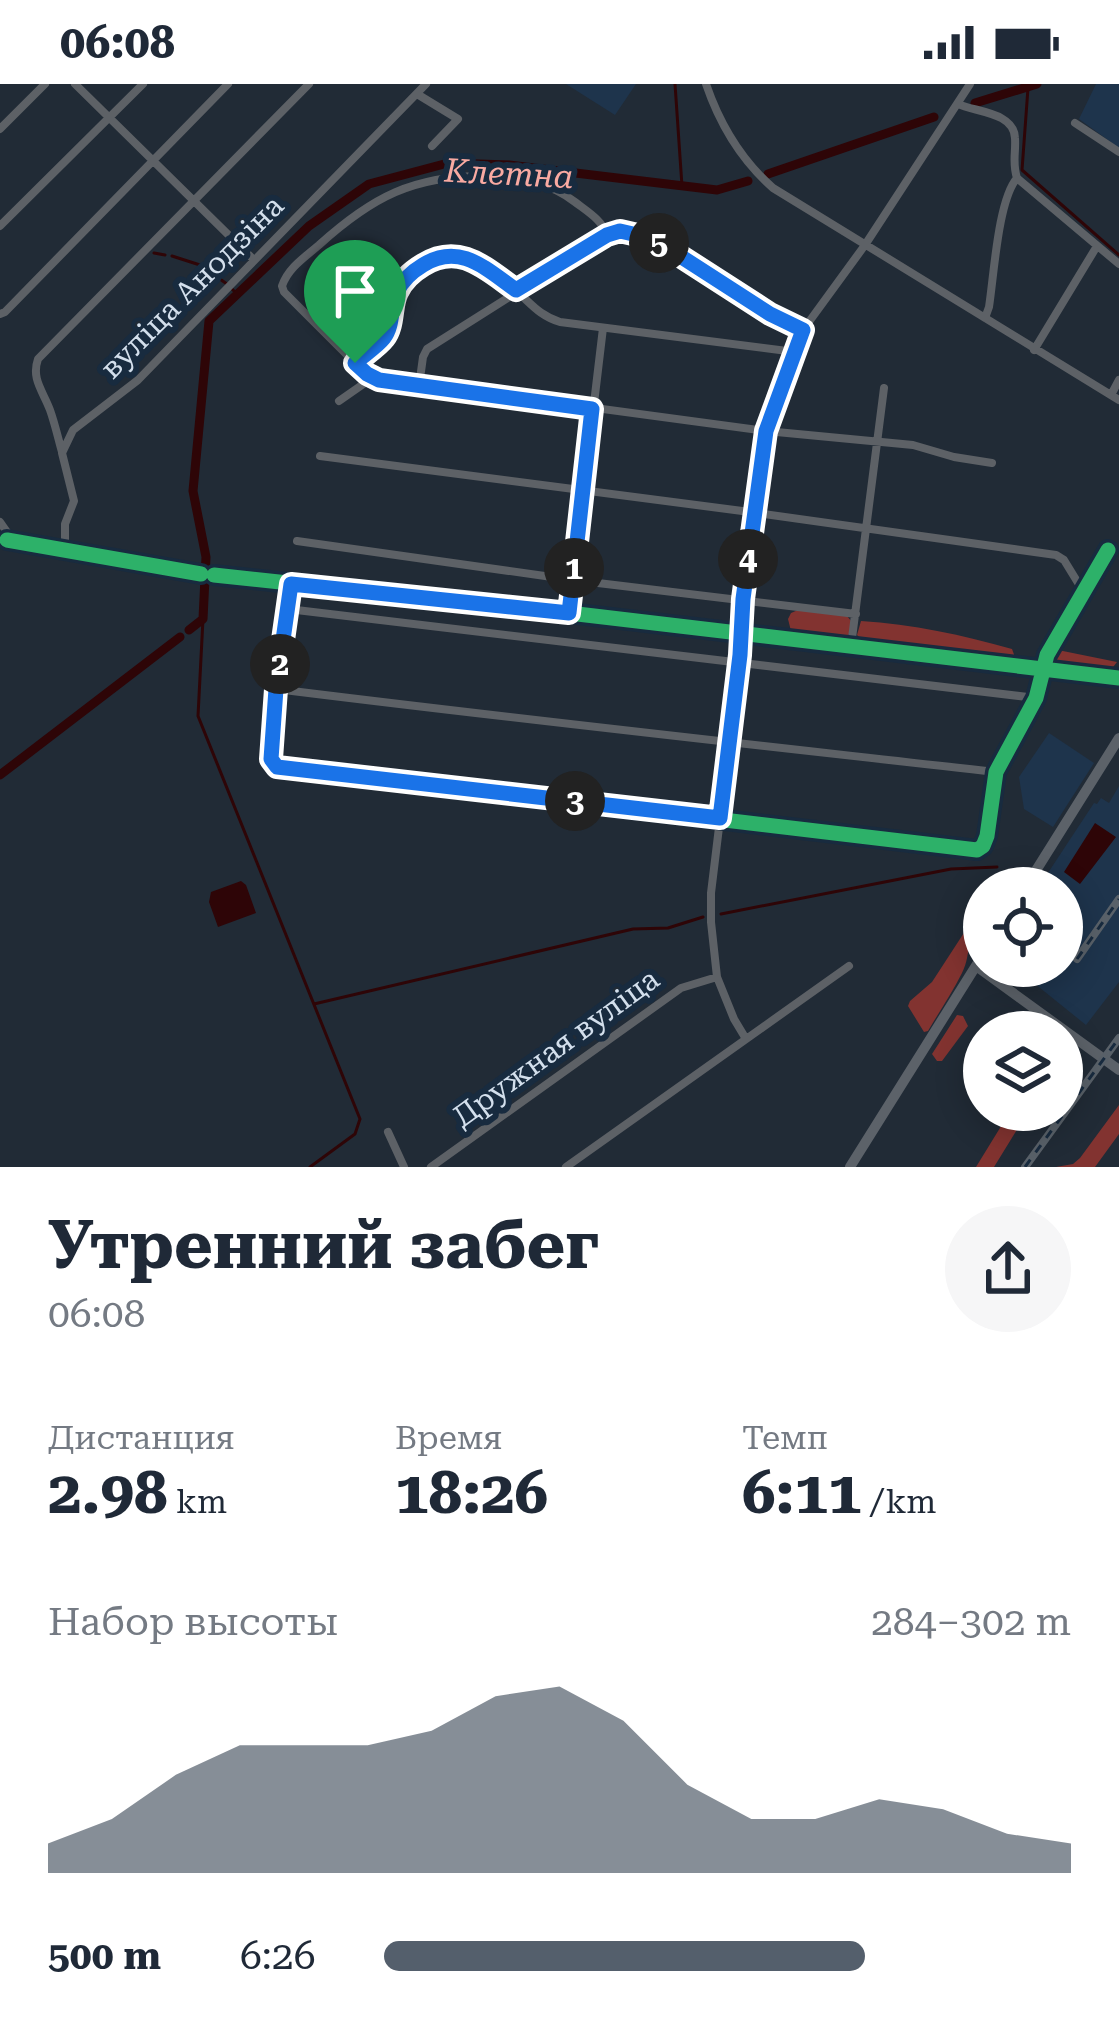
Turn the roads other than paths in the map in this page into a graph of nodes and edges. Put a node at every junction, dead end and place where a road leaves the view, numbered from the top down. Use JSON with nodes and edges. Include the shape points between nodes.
{"nodes":[{"id":1,"x":45,"y":84,"type":"edge"},
{"id":2,"x":75,"y":84,"type":"edge"},
{"id":3,"x":143,"y":84,"type":"edge"},
{"id":4,"x":228,"y":84,"type":"edge"},
{"id":5,"x":309,"y":84,"type":"edge"},
{"id":6,"x":426,"y":84,"type":"edge"},
{"id":7,"x":706,"y":84,"type":"edge"},
{"id":8,"x":970,"y":84,"type":"edge"},
{"id":9,"x":417,"y":94,"type":"junction"},
{"id":10,"x":958,"y":104,"type":"junction"},
{"id":11,"x":109,"y":118,"type":"junction"},
{"id":12,"x":1075,"y":123,"type":"dead end"},
{"id":13,"x":0,"y":129,"type":"edge"},
{"id":14,"x":432,"y":146,"type":"dead end"},
{"id":15,"x":1119,"y":152,"type":"edge"},
{"id":16,"x":154,"y":160,"type":"junction"},
{"id":17,"x":1017,"y":178,"type":"junction"},
{"id":18,"x":194,"y":202,"type":"junction"},
{"id":19,"x":0,"y":226,"type":"edge"},
{"id":20,"x":607,"y":235,"type":"junction"},
{"id":21,"x":865,"y":245,"type":"junction"},
{"id":22,"x":1097,"y":246,"type":"junction"},
{"id":23,"x":254,"y":260,"type":"junction"},
{"id":24,"x":1119,"y":264,"type":"edge"},
{"id":25,"x":514,"y":289,"type":"junction"},
{"id":26,"x":0,"y":314,"type":"edge"},
{"id":27,"x":985,"y":318,"type":"junction"},
{"id":28,"x":603,"y":328,"type":"junction"},
{"id":29,"x":803,"y":330,"type":"junction"},
{"id":30,"x":1034,"y":350,"type":"junction"},
{"id":31,"x":795,"y":352,"type":"junction"},
{"id":32,"x":355,"y":363,"type":"junction"},
{"id":33,"x":373,"y":377,"type":"junction"},
{"id":34,"x":1119,"y":380,"type":"edge"},
{"id":35,"x":418,"y":386,"type":"junction"},
{"id":36,"x":884,"y":388,"type":"dead end"},
{"id":37,"x":1115,"y":398,"type":"edge"},
{"id":38,"x":339,"y":401,"type":"dead end"},
{"id":39,"x":592,"y":409,"type":"junction"},
{"id":40,"x":766,"y":431,"type":"junction"},
{"id":41,"x":878,"y":443,"type":"junction"},
{"id":42,"x":62,"y":453,"type":"junction"},
{"id":43,"x":320,"y":456,"type":"dead end"},
{"id":44,"x":992,"y":463,"type":"dead end"},
{"id":45,"x":583,"y":490,"type":"junction"},
{"id":46,"x":755,"y":513,"type":"junction"},
{"id":47,"x":0,"y":522,"type":"edge"},
{"id":48,"x":867,"y":528,"type":"junction"},
{"id":49,"x":3,"y":539,"type":"edge"},
{"id":50,"x":297,"y":541,"type":"dead end"},
{"id":51,"x":1108,"y":550,"type":"dead end"},
{"id":52,"x":65,"y":552,"type":"junction"},
{"id":53,"x":573,"y":580,"type":"junction"},
{"id":54,"x":291,"y":584,"type":"junction"},
{"id":55,"x":1083,"y":591,"type":"junction"},
{"id":56,"x":743,"y":599,"type":"junction"},
{"id":57,"x":288,"y":610,"type":"junction"},
{"id":58,"x":569,"y":613,"type":"junction"},
{"id":59,"x":856,"y":614,"type":"junction"},
{"id":60,"x":740,"y":633,"type":"junction"},
{"id":61,"x":851,"y":646,"type":"junction"},
{"id":62,"x":739,"y":664,"type":"junction"},
{"id":63,"x":1043,"y":671,"type":"junction"},
{"id":64,"x":1119,"y":678,"type":"edge"},
{"id":65,"x":276,"y":689,"type":"junction"},
{"id":66,"x":1036,"y":698,"type":"junction"},
{"id":67,"x":1119,"y":738,"type":"edge"},
{"id":68,"x":730,"y":741,"type":"junction"},
{"id":69,"x":996,"y":772,"type":"junction"},
{"id":70,"x":720,"y":818,"type":"junction"},
{"id":71,"x":1038,"y":867,"type":"edge"},
{"id":72,"x":849,"y":966,"type":"dead end"},
{"id":73,"x":717,"y":977,"type":"junction"},
{"id":74,"x":963,"y":987,"type":"edge"},
{"id":75,"x":1005,"y":987,"type":"edge"},
{"id":76,"x":746,"y":1039,"type":"junction"},
{"id":77,"x":1119,"y":1070,"type":"edge"},
{"id":78,"x":388,"y":1132,"type":"dead end"},
{"id":79,"x":404,"y":1167,"type":"edge"},
{"id":80,"x":431,"y":1167,"type":"edge"},
{"id":81,"x":566,"y":1167,"type":"edge"},
{"id":82,"x":850,"y":1167,"type":"edge"}],
"edges":[{"from":1,"to":13,"type":"street"},
{"from":2,"to":11,"type":"street"},
{"from":3,"to":11,"type":"street"},
{"from":4,"to":16,"type":"street"},
{"from":5,"to":18,"type":"street"},
{"from":6,"to":9,"type":"street","name":"вуліца Анодзіна"},
{"from":7,"to":21,"type":"street","via":[[740,154],[773,188]]},
{"from":8,"to":10,"type":"street"},
{"from":9,"to":14,"type":"street","via":[[458,118]]},
{"from":9,"to":23,"type":"street","name":"вуліца Анодзіна"},
{"from":10,"to":17,"type":"street","via":[[993,113],[1016,134]]},
{"from":10,"to":21,"type":"street"},
{"from":11,"to":16,"type":"street"},
{"from":11,"to":19,"type":"street"},
{"from":12,"to":15,"type":"street"},
{"from":16,"to":18,"type":"street"},
{"from":16,"to":26,"type":"street"},
{"from":17,"to":22,"type":"street"},
{"from":17,"to":27,"type":"street","via":[[1004,205]]},
{"from":18,"to":23,"type":"street"},
{"from":18,"to":42,"type":"street","via":[[38,359],[35,376]]},
{"from":20,"to":25,"type":"street"},
{"from":20,"to":29,"type":"street","via":[[646,237]]},
{"from":20,"to":32,"type":"street","via":[[561,192],[537,182],[446,177],[392,192],[361,209],[282,286]]},
{"from":21,"to":27,"type":"street"},
{"from":21,"to":29,"type":"street"},
{"from":22,"to":24,"type":"street"},
{"from":22,"to":30,"type":"street"},
{"from":23,"to":42,"type":"street","name":"вуліца Анодзіна","via":[[138,380],[73,430]]},
{"from":25,"to":28,"type":"street","via":[[545,317]]},
{"from":25,"to":32,"type":"street","via":[[475,261],[440,256],[400,287],[383,339]]},
{"from":25,"to":35,"type":"street","via":[[428,349]]},
{"from":27,"to":30,"type":"street"},
{"from":28,"to":31,"type":"street"},
{"from":28,"to":39,"type":"street"},
{"from":29,"to":31,"type":"street"},
{"from":30,"to":37,"type":"street"},
{"from":31,"to":40,"type":"street"},
{"from":32,"to":33,"type":"street"},
{"from":33,"to":35,"type":"street"},
{"from":33,"to":38,"type":"street"},
{"from":34,"to":37,"type":"street"},
{"from":35,"to":39,"type":"street"},
{"from":36,"to":41,"type":"street"},
{"from":39,"to":40,"type":"street"},
{"from":39,"to":45,"type":"street"},
{"from":40,"to":41,"type":"street"},
{"from":40,"to":46,"type":"street"},
{"from":41,"to":44,"type":"street"},
{"from":41,"to":48,"type":"street"},
{"from":42,"to":52,"type":"street","via":[[74,501]]},
{"from":43,"to":45,"type":"street"},
{"from":45,"to":46,"type":"street"},
{"from":45,"to":53,"type":"street"},
{"from":46,"to":48,"type":"street"},
{"from":46,"to":56,"type":"street"},
{"from":47,"to":49,"type":"street"},
{"from":48,"to":55,"type":"street","via":[[1056,555]]},
{"from":48,"to":59,"type":"street"},
{"from":49,"to":52,"type":"street"},
{"from":50,"to":53,"type":"street"},
{"from":51,"to":55,"type":"street"},
{"from":52,"to":54,"type":"street"},
{"from":53,"to":56,"type":"street"},
{"from":53,"to":58,"type":"street"},
{"from":54,"to":57,"type":"street"},
{"from":54,"to":58,"type":"street"},
{"from":55,"to":63,"type":"street"},
{"from":56,"to":59,"type":"street"},
{"from":56,"to":60,"type":"street"},
{"from":57,"to":62,"type":"street"},
{"from":57,"to":65,"type":"street"},
{"from":58,"to":60,"type":"street"},
{"from":59,"to":61,"type":"street"},
{"from":60,"to":61,"type":"street"},
{"from":60,"to":62,"type":"street"},
{"from":61,"to":63,"type":"street"},
{"from":62,"to":66,"type":"street"},
{"from":62,"to":68,"type":"street"},
{"from":63,"to":64,"type":"street"},
{"from":63,"to":66,"type":"street"},
{"from":65,"to":68,"type":"street"},
{"from":65,"to":70,"type":"street","via":[[277,767]]},
{"from":66,"to":69,"type":"street"},
{"from":67,"to":71,"type":"main road"},
{"from":68,"to":69,"type":"street"},
{"from":68,"to":70,"type":"street"},
{"from":69,"to":70,"type":"street","via":[[987,836],[977,850]]},
{"from":70,"to":73,"type":"street","via":[[710,922]]},
{"from":72,"to":76,"type":"street"},
{"from":73,"to":76,"type":"street"},
{"from":73,"to":80,"type":"street","name":"Дружная вуліца","via":[[670,995]]},
{"from":74,"to":82,"type":"main road"},
{"from":75,"to":77,"type":"main road"},
{"from":76,"to":81,"type":"street"},
{"from":78,"to":79,"type":"street"}]}
